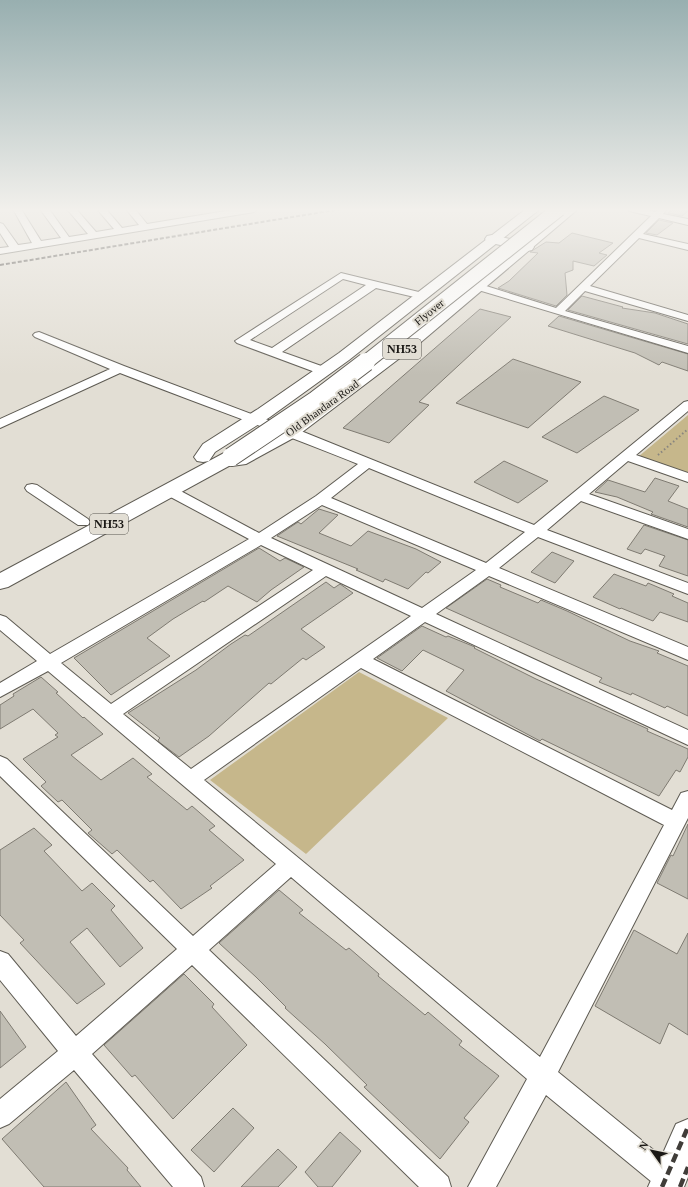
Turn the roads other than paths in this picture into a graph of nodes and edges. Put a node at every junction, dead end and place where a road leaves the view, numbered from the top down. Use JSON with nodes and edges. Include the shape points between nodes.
{"nodes":[{"id":1,"x":461,"y":264,"type":"edge"},
{"id":2,"x":476,"y":264,"type":"edge"},
{"id":3,"x":489,"y":264,"type":"edge"},
{"id":4,"x":507,"y":264,"type":"edge"},
{"id":5,"x":606,"y":264,"type":"edge"},
{"id":6,"x":375,"y":284,"type":"junction"},
{"id":7,"x":479,"y":287,"type":"junction"},
{"id":8,"x":583,"y":287,"type":"junction"},
{"id":9,"x":423,"y":296,"type":"junction"},
{"id":10,"x":558,"y":312,"type":"junction"},
{"id":11,"x":688,"y":318,"type":"edge"},
{"id":12,"x":39,"y":335,"type":"dead end"},
{"id":13,"x":688,"y":350,"type":"edge"},
{"id":14,"x":274,"y":352,"type":"junction"},
{"id":15,"x":120,"y":369,"type":"junction"},
{"id":16,"x":323,"y":372,"type":"junction"},
{"id":17,"x":688,"y":405,"type":"edge"},
{"id":18,"x":254,"y":420,"type":"junction"},
{"id":19,"x":0,"y":424,"type":"edge"},
{"id":20,"x":291,"y":432,"type":"junction"},
{"id":21,"x":626,"y":456,"type":"junction"},
{"id":22,"x":217,"y":457,"type":"junction"},
{"id":23,"x":367,"y":463,"type":"junction"},
{"id":24,"x":688,"y":478,"type":"edge"},
{"id":25,"x":32,"y":488,"type":"dead end"},
{"id":26,"x":170,"y":491,"type":"junction"},
{"id":27,"x":579,"y":495,"type":"junction"},
{"id":28,"x":321,"y":499,"type":"junction"},
{"id":29,"x":83,"y":522,"type":"junction"},
{"id":30,"x":536,"y":531,"type":"junction"},
{"id":31,"x":688,"y":534,"type":"edge"},
{"id":32,"x":260,"y":539,"type":"junction"},
{"id":33,"x":0,"y":567,"type":"edge"},
{"id":34,"x":326,"y":569,"type":"junction"},
{"id":35,"x":487,"y":570,"type":"junction"},
{"id":36,"x":0,"y":582,"type":"edge"},
{"id":37,"x":688,"y":589,"type":"edge"},
{"id":38,"x":424,"y":614,"type":"junction"},
{"id":39,"x":0,"y":621,"type":"edge"},
{"id":40,"x":688,"y":654,"type":"edge"},
{"id":41,"x":360,"y":660,"type":"junction"},
{"id":42,"x":48,"y":662,"type":"junction"},
{"id":43,"x":0,"y":691,"type":"edge"},
{"id":44,"x":110,"y":714,"type":"junction"},
{"id":45,"x":688,"y":738,"type":"edge"},
{"id":46,"x":0,"y":764,"type":"edge"},
{"id":47,"x":190,"y":780,"type":"junction"},
{"id":48,"x":688,"y":799,"type":"edge"},
{"id":49,"x":676,"y":822,"type":"junction"},
{"id":50,"x":291,"y":864,"type":"junction"},
{"id":51,"x":192,"y":951,"type":"junction"},
{"id":52,"x":0,"y":962,"type":"edge"},
{"id":53,"x":75,"y":1053,"type":"junction"},
{"id":54,"x":543,"y":1076,"type":"junction"},
{"id":55,"x":0,"y":1115,"type":"edge"},
{"id":56,"x":688,"y":1136,"type":"edge"},
{"id":57,"x":667,"y":1183,"type":"edge"},
{"id":58,"x":191,"y":1187,"type":"edge"},
{"id":59,"x":438,"y":1187,"type":"edge"},
{"id":60,"x":481,"y":1187,"type":"edge"}],
"edges":[{"from":1,"to":9,"type":"main road","number":"NH53"},
{"from":2,"to":22,"type":"highway","name":"Flyover","number":"NH53","via":[[422,308]]},
{"from":3,"to":22,"type":"highway","name":"Flyover","bridge":true,"via":[[320,398],[272,432]]},
{"from":4,"to":7,"type":"main road","name":"Old Bhandara Road","number":"NH53"},
{"from":5,"to":8,"type":"street"},
{"from":6,"to":9,"type":"street"},
{"from":6,"to":14,"type":"street"},
{"from":6,"to":14,"type":"street","via":[[341,276],[241,341]]},
{"from":7,"to":10,"type":"street"},
{"from":7,"to":20,"type":"main road","name":"Old Bhandara Road","number":"NH53","via":[[416,339]]},
{"from":8,"to":10,"type":"street"},
{"from":8,"to":11,"type":"street"},
{"from":9,"to":16,"type":"main road","number":"NH53"},
{"from":10,"to":13,"type":"street"},
{"from":12,"to":15,"type":"street"},
{"from":14,"to":16,"type":"street"},
{"from":15,"to":18,"type":"street"},
{"from":15,"to":19,"type":"street"},
{"from":16,"to":18,"type":"main road","number":"NH53"},
{"from":17,"to":21,"type":"street"},
{"from":18,"to":20,"type":"street"},
{"from":18,"to":22,"type":"main road","number":"NH53","via":[[209,448]]},
{"from":20,"to":22,"type":"main road","name":"Old Bhandara Road","number":"NH53","via":[[240,460]]},
{"from":20,"to":23,"type":"street"},
{"from":21,"to":24,"type":"street"},
{"from":21,"to":27,"type":"street"},
{"from":22,"to":26,"type":"highway","name":"Old Bhandara Road","number":"NH53"},
{"from":22,"to":29,"type":"highway","number":"NH53"},
{"from":23,"to":28,"type":"street"},
{"from":23,"to":30,"type":"street"},
{"from":25,"to":29,"type":"street"},
{"from":26,"to":32,"type":"street"},
{"from":26,"to":36,"type":"highway","name":"Old Bhandara Road","number":"NH53"},
{"from":27,"to":30,"type":"street"},
{"from":27,"to":31,"type":"street"},
{"from":28,"to":32,"type":"street"},
{"from":28,"to":35,"type":"street"},
{"from":29,"to":33,"type":"highway","number":"NH53"},
{"from":30,"to":35,"type":"street"},
{"from":30,"to":37,"type":"street"},
{"from":32,"to":34,"type":"street"},
{"from":32,"to":42,"type":"street"},
{"from":34,"to":38,"type":"street"},
{"from":34,"to":44,"type":"street"},
{"from":35,"to":38,"type":"street"},
{"from":35,"to":40,"type":"street"},
{"from":38,"to":41,"type":"street"},
{"from":38,"to":45,"type":"street"},
{"from":39,"to":42,"type":"street"},
{"from":41,"to":47,"type":"street"},
{"from":41,"to":49,"type":"street"},
{"from":42,"to":43,"type":"street"},
{"from":42,"to":44,"type":"street"},
{"from":44,"to":47,"type":"street"},
{"from":46,"to":51,"type":"street"},
{"from":47,"to":50,"type":"street"},
{"from":48,"to":49,"type":"street"},
{"from":49,"to":54,"type":"street"},
{"from":50,"to":51,"type":"street"},
{"from":50,"to":54,"type":"street"},
{"from":51,"to":53,"type":"street"},
{"from":51,"to":59,"type":"street"},
{"from":52,"to":53,"type":"street"},
{"from":53,"to":55,"type":"street"},
{"from":53,"to":58,"type":"street"},
{"from":54,"to":57,"type":"street"},
{"from":54,"to":60,"type":"street"},
{"from":56,"to":57,"type":"main road"}]}
